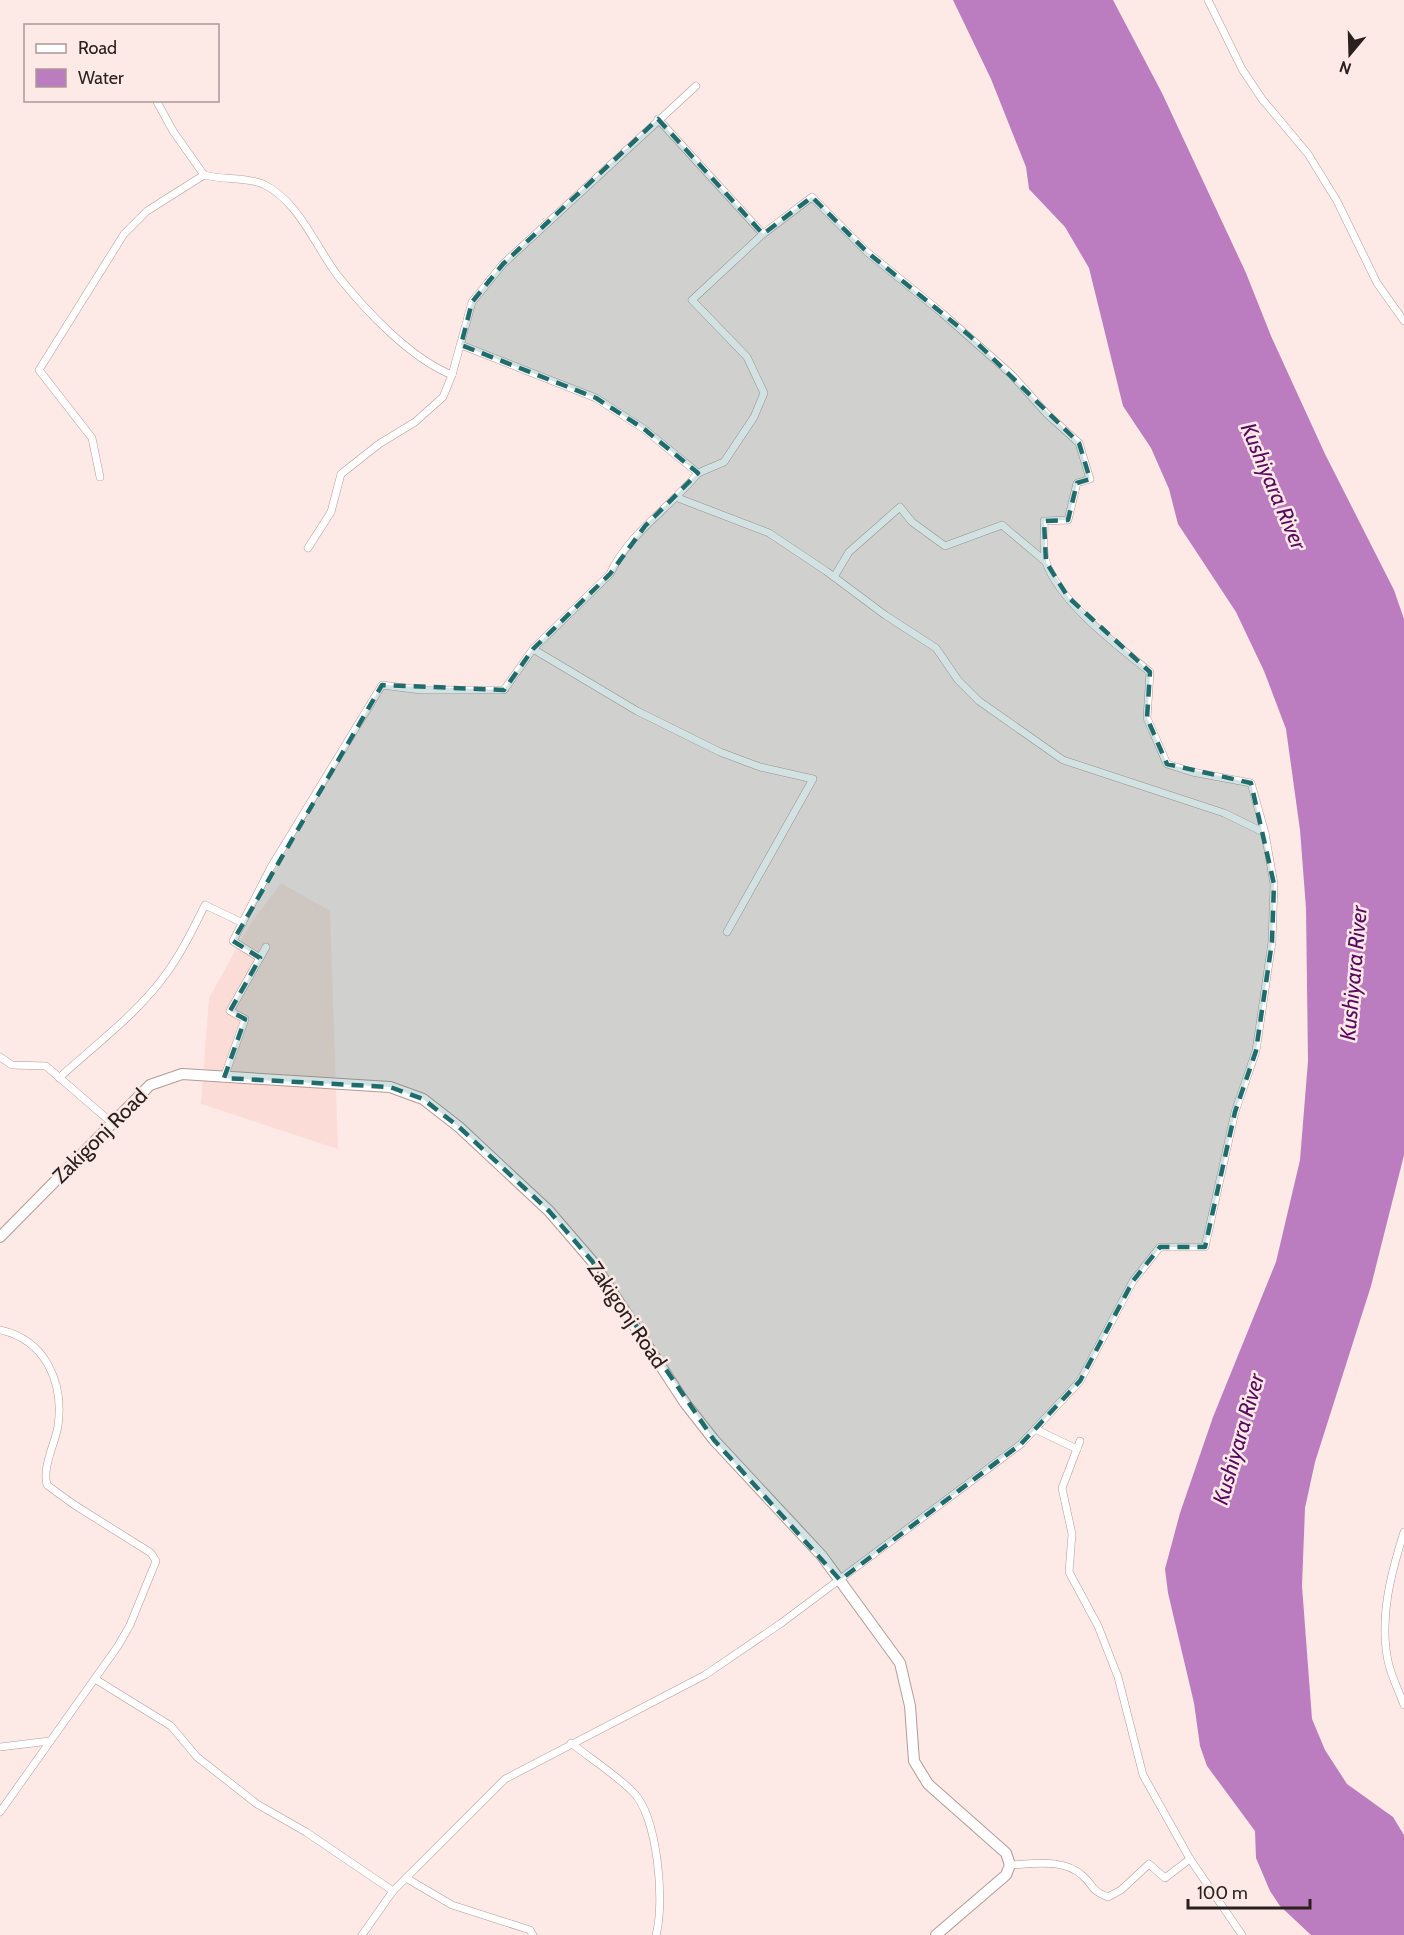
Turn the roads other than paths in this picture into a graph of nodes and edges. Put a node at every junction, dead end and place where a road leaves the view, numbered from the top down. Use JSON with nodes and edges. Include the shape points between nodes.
{"nodes":[{"id":1,"x":1208,"y":0,"type":"edge"},
{"id":2,"x":696,"y":86,"type":"dead end"},
{"id":3,"x":157,"y":102,"type":"edge"},
{"id":4,"x":658,"y":119,"type":"junction"},
{"id":5,"x":204,"y":176,"type":"junction"},
{"id":6,"x":763,"y":234,"type":"junction"},
{"id":7,"x":1404,"y":321,"type":"edge"},
{"id":8,"x":461,"y":345,"type":"junction"},
{"id":9,"x":452,"y":375,"type":"junction"},
{"id":10,"x":698,"y":473,"type":"junction"},
{"id":11,"x":100,"y":477,"type":"dead end"},
{"id":12,"x":678,"y":498,"type":"junction"},
{"id":13,"x":308,"y":548,"type":"dead end"},
{"id":14,"x":1046,"y":562,"type":"junction"},
{"id":15,"x":834,"y":577,"type":"junction"},
{"id":16,"x":533,"y":649,"type":"junction"},
{"id":17,"x":1265,"y":833,"type":"junction"},
{"id":18,"x":243,"y":922,"type":"junction"},
{"id":19,"x":727,"y":932,"type":"dead end"},
{"id":20,"x":266,"y":947,"type":"dead end"},
{"id":21,"x":260,"y":958,"type":"junction"},
{"id":22,"x":0,"y":1058,"type":"edge"},
{"id":23,"x":59,"y":1078,"type":"junction"},
{"id":24,"x":224,"y":1078,"type":"junction"},
{"id":25,"x":112,"y":1123,"type":"junction"},
{"id":26,"x":0,"y":1237,"type":"edge"},
{"id":27,"x":0,"y":1329,"type":"edge"},
{"id":28,"x":1035,"y":1429,"type":"junction"},
{"id":29,"x":1404,"y":1532,"type":"edge"},
{"id":30,"x":840,"y":1580,"type":"junction"},
{"id":31,"x":95,"y":1679,"type":"junction"},
{"id":32,"x":1404,"y":1706,"type":"edge"},
{"id":33,"x":50,"y":1741,"type":"junction"},
{"id":34,"x":571,"y":1743,"type":"junction"},
{"id":35,"x":0,"y":1747,"type":"edge"},
{"id":36,"x":0,"y":1812,"type":"edge"},
{"id":37,"x":1190,"y":1859,"type":"junction"},
{"id":38,"x":1010,"y":1865,"type":"junction"},
{"id":39,"x":406,"y":1878,"type":"junction"},
{"id":40,"x":393,"y":1891,"type":"junction"},
{"id":41,"x":362,"y":1935,"type":"edge"},
{"id":42,"x":533,"y":1935,"type":"edge"},
{"id":43,"x":656,"y":1935,"type":"edge"},
{"id":44,"x":936,"y":1935,"type":"edge"},
{"id":45,"x":1242,"y":1935,"type":"edge"}],
"edges":[{"from":1,"to":7,"type":"street","via":[[1242,69],[1308,153],[1337,201],[1377,283]]},
{"from":2,"to":4,"type":"street"},
{"from":3,"to":5,"type":"street"},
{"from":4,"to":6,"type":"street"},
{"from":4,"to":8,"type":"street","via":[[503,264],[472,302]]},
{"from":5,"to":9,"type":"street","via":[[261,184],[281,195],[366,307],[426,363]]},
{"from":5,"to":11,"type":"street","via":[[147,211],[124,234],[39,370],[92,438]]},
{"from":6,"to":10,"type":"street","via":[[692,300],[747,357],[764,393],[754,417],[724,462]]},
{"from":6,"to":14,"type":"street","via":[[812,197],[867,252],[970,336],[1078,443],[1089,479],[1077,483],[1068,520],[1044,521]]},
{"from":8,"to":9,"type":"street"},
{"from":8,"to":10,"type":"street","via":[[596,398],[644,429]]},
{"from":9,"to":13,"type":"street","via":[[443,397],[415,423],[379,444],[341,474],[331,512]]},
{"from":10,"to":12,"type":"street"},
{"from":12,"to":15,"type":"street","via":[[769,533]]},
{"from":12,"to":16,"type":"street","via":[[645,526],[610,574]]},
{"from":14,"to":15,"type":"street","via":[[1002,525],[945,546],[912,522],[900,507],[849,552]]},
{"from":14,"to":17,"type":"street","via":[[1068,597],[1104,635],[1150,672],[1147,718],[1167,764],[1251,783]]},
{"from":15,"to":17,"type":"street","via":[[936,648],[958,680],[979,701],[1063,760],[1224,813]]},
{"from":16,"to":18,"type":"street","via":[[504,690],[421,690],[382,685],[271,867]]},
{"from":16,"to":19,"type":"street","via":[[637,711],[720,752],[760,767],[813,778]]},
{"from":17,"to":28,"type":"street","via":[[1274,884],[1272,942],[1256,1051],[1235,1112],[1205,1247],[1160,1247],[1133,1281],[1080,1381]]},
{"from":18,"to":21,"type":"street","via":[[233,940]]},
{"from":18,"to":23,"type":"street","via":[[205,905],[165,975],[123,1021]]},
{"from":20,"to":21,"type":"street"},
{"from":21,"to":24,"type":"street","via":[[230,1011],[244,1019]]},
{"from":22,"to":23,"type":"street","via":[[12,1065],[46,1066]]},
{"from":23,"to":25,"type":"street"},
{"from":24,"to":25,"type":"main road","name":"Zakigonj Road","via":[[182,1074],[150,1085]]},
{"from":24,"to":30,"type":"main road","name":"Zakigonj Road","via":[[390,1087],[423,1099],[459,1127],[549,1211],[592,1261],[685,1403]]},
{"from":25,"to":26,"type":"main road","name":"Zakigonj Road"},
{"from":27,"to":31,"type":"street","via":[[35,1348],[49,1364],[58,1387],[58,1427],[47,1485],[151,1553],[156,1561],[130,1625]]},
{"from":28,"to":30,"type":"street","via":[[1021,1444]]},
{"from":28,"to":37,"type":"street","via":[[1079,1445],[1062,1488],[1072,1534],[1069,1572],[1098,1626],[1118,1677],[1143,1775]]},
{"from":29,"to":32,"type":"street","via":[[1391,1573],[1385,1625],[1388,1662]]},
{"from":30,"to":34,"type":"street","via":[[705,1675]]},
{"from":30,"to":38,"type":"main road","name":"Zakigonj Road","via":[[900,1663],[910,1706],[914,1761],[928,1784],[1006,1853]]},
{"from":31,"to":33,"type":"street"},
{"from":31,"to":40,"type":"street","via":[[171,1726],[197,1757],[257,1804]]},
{"from":33,"to":35,"type":"street"},
{"from":33,"to":36,"type":"street"},
{"from":34,"to":39,"type":"street","via":[[505,1779]]},
{"from":34,"to":43,"type":"street","via":[[635,1793],[650,1824],[661,1920]]},
{"from":37,"to":38,"type":"street","via":[[1165,1878],[1149,1864],[1108,1897],[1095,1892],[1084,1876],[1066,1865]]},
{"from":37,"to":45,"type":"street"},
{"from":38,"to":44,"type":"main road","via":[[1006,1875]]},
{"from":39,"to":40,"type":"street"},
{"from":39,"to":42,"type":"street","via":[[452,1905],[530,1930]]},
{"from":40,"to":41,"type":"street"}]}
